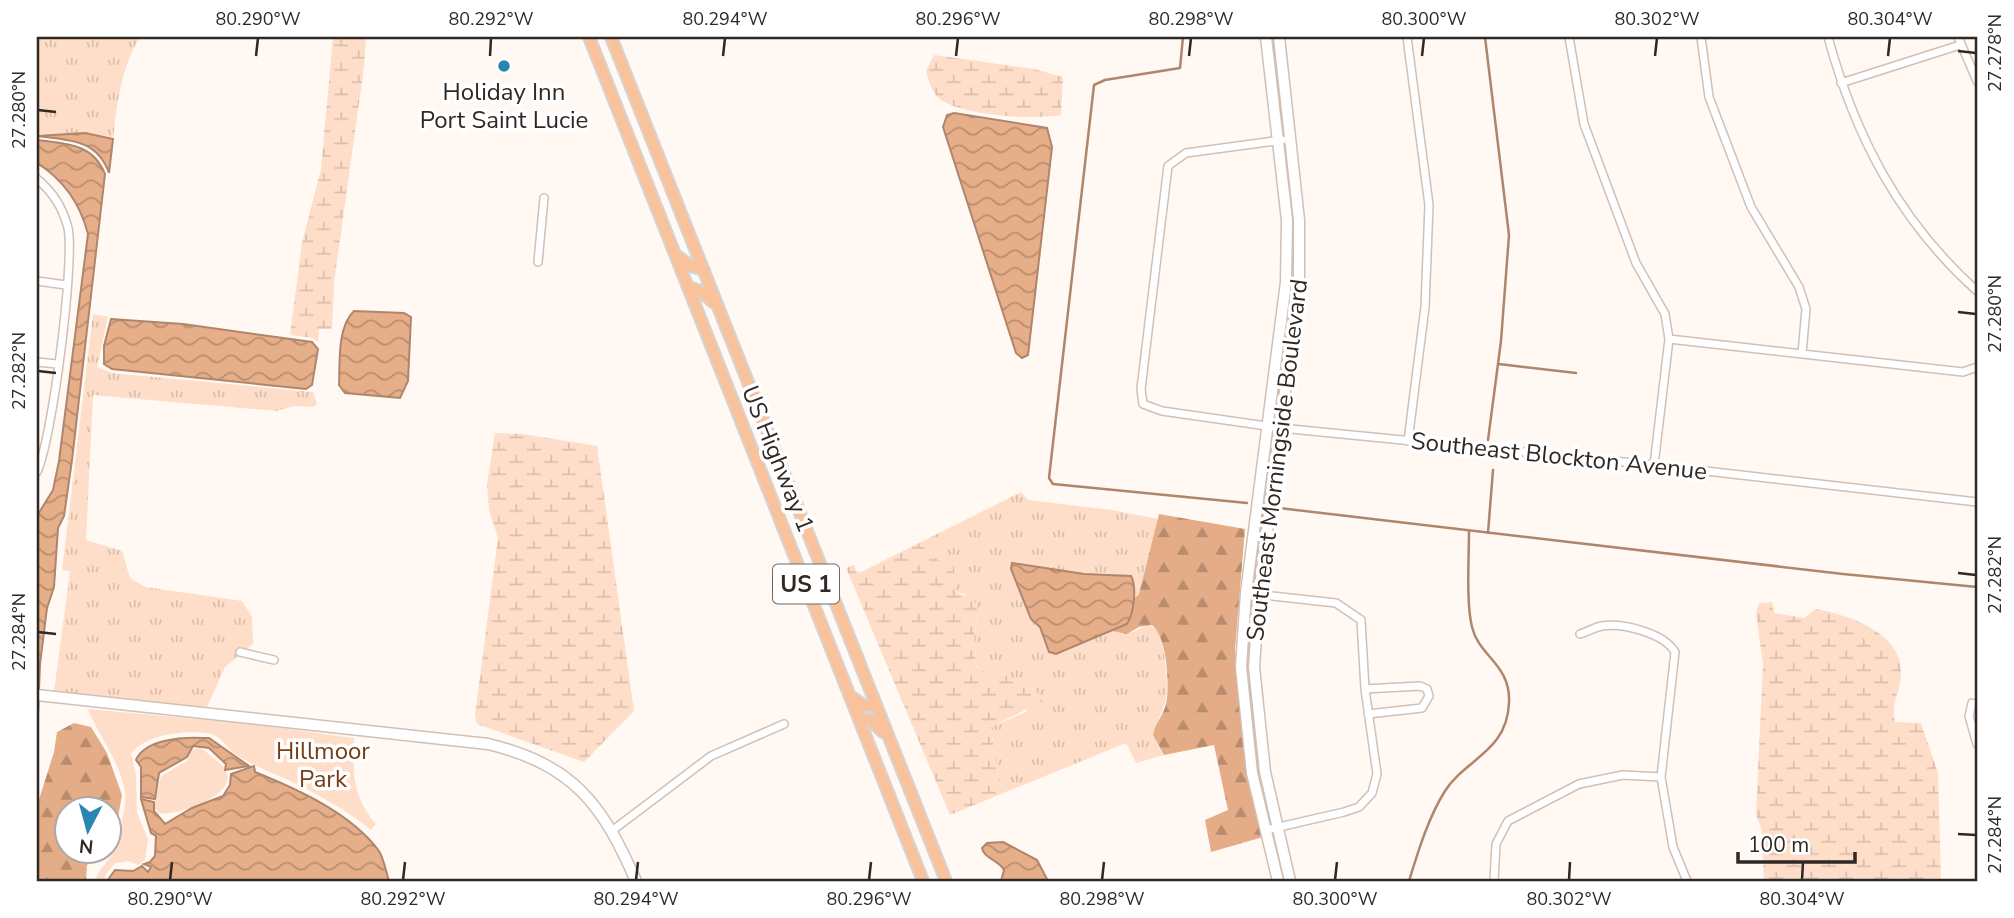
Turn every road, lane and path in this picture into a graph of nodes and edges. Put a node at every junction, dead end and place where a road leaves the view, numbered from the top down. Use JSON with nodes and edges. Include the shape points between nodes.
{"nodes":[{"id":1,"x":589,"y":37,"type":"edge"},
{"id":2,"x":611,"y":37,"type":"edge"},
{"id":3,"x":1266,"y":37,"type":"edge"},
{"id":4,"x":1279,"y":37,"type":"edge"},
{"id":5,"x":1408,"y":37,"type":"edge"},
{"id":6,"x":1569,"y":37,"type":"edge"},
{"id":7,"x":1701,"y":37,"type":"edge"},
{"id":8,"x":1828,"y":37,"type":"edge"},
{"id":9,"x":1959,"y":41,"type":"edge"},
{"id":10,"x":1977,"y":81,"type":"edge"},
{"id":11,"x":1841,"y":83,"type":"junction"},
{"id":12,"x":1290,"y":139,"type":"junction"},
{"id":13,"x":1278,"y":140,"type":"junction"},
{"id":14,"x":37,"y":179,"type":"edge"},
{"id":15,"x":544,"y":198,"type":"dead end"},
{"id":16,"x":675,"y":254,"type":"junction"},
{"id":17,"x":538,"y":262,"type":"dead end"},
{"id":18,"x":704,"y":270,"type":"junction"},
{"id":19,"x":37,"y":281,"type":"edge"},
{"id":20,"x":66,"y":285,"type":"junction"},
{"id":21,"x":688,"y":287,"type":"junction"},
{"id":22,"x":1977,"y":291,"type":"edge"},
{"id":23,"x":717,"y":304,"type":"junction"},
{"id":24,"x":1669,"y":340,"type":"junction"},
{"id":25,"x":1802,"y":353,"type":"junction"},
{"id":26,"x":37,"y":362,"type":"edge"},
{"id":27,"x":57,"y":364,"type":"junction"},
{"id":28,"x":1977,"y":367,"type":"edge"},
{"id":29,"x":1269,"y":426,"type":"junction"},
{"id":30,"x":1281,"y":428,"type":"junction"},
{"id":31,"x":1408,"y":441,"type":"junction"},
{"id":32,"x":1654,"y":465,"type":"junction"},
{"id":33,"x":37,"y":472,"type":"edge"},
{"id":34,"x":1977,"y":502,"type":"edge"},
{"id":35,"x":1246,"y":593,"type":"junction"},
{"id":36,"x":1259,"y":594,"type":"junction"},
{"id":37,"x":1580,"y":635,"type":"dead end"},
{"id":38,"x":240,"y":652,"type":"dead end"},
{"id":39,"x":274,"y":660,"type":"dead end"},
{"id":40,"x":1365,"y":689,"type":"junction"},
{"id":41,"x":39,"y":695,"type":"edge"},
{"id":42,"x":849,"y":695,"type":"junction"},
{"id":43,"x":1972,"y":703,"type":"dead end"},
{"id":44,"x":876,"y":706,"type":"junction"},
{"id":45,"x":1256,"y":709,"type":"junction"},
{"id":46,"x":1244,"y":710,"type":"junction"},
{"id":47,"x":1368,"y":714,"type":"junction"},
{"id":48,"x":858,"y":717,"type":"junction"},
{"id":49,"x":784,"y":724,"type":"dead end"},
{"id":50,"x":888,"y":736,"type":"junction"},
{"id":51,"x":1977,"y":744,"type":"edge"},
{"id":52,"x":1661,"y":777,"type":"junction"},
{"id":53,"x":1278,"y":828,"type":"junction"},
{"id":54,"x":613,"y":830,"type":"junction"},
{"id":55,"x":1266,"y":830,"type":"junction"},
{"id":56,"x":636,"y":881,"type":"edge"},
{"id":57,"x":923,"y":881,"type":"edge"},
{"id":58,"x":946,"y":881,"type":"edge"},
{"id":59,"x":1278,"y":881,"type":"edge"},
{"id":60,"x":1290,"y":881,"type":"edge"},
{"id":61,"x":1493,"y":881,"type":"edge"},
{"id":62,"x":1687,"y":881,"type":"edge"}],
"edges":[{"from":1,"to":16,"type":"main road","name":"US Highway 1","number":"US 1"},
{"from":2,"to":18,"type":"main road","name":"US Highway 1","number":"US 1"},
{"from":3,"to":13,"type":"street","name":"Southeast Morningside Boulevard"},
{"from":4,"to":12,"type":"street","name":"Southeast Morningside Boulevard"},
{"from":5,"to":31,"type":"street","via":[[1429,205],[1426,307]]},
{"from":6,"to":24,"type":"street","via":[[1584,124],[1636,263],[1665,314]]},
{"from":7,"to":25,"type":"street","via":[[1709,97],[1751,207],[1799,287],[1806,309]]},
{"from":8,"to":11,"type":"street"},
{"from":9,"to":10,"type":"street"},
{"from":9,"to":11,"type":"street"},
{"from":11,"to":22,"type":"street","via":[[1866,147],[1906,211]]},
{"from":12,"to":13,"type":"street"},
{"from":12,"to":30,"type":"street","name":"Southeast Morningside Boulevard","via":[[1299,220],[1299,284]]},
{"from":13,"to":29,"type":"street","name":"Southeast Morningside Boulevard","via":[[1287,220],[1286,282]]},
{"from":13,"to":29,"type":"street","name":"Southeast Blockton Avenue","via":[[1185,153],[1168,166],[1143,375],[1143,404],[1162,411]]},
{"from":14,"to":20,"type":"street","via":[[54,195],[68,229]]},
{"from":15,"to":17,"type":"street"},
{"from":16,"to":18,"type":"main road"},
{"from":16,"to":21,"type":"main road","name":"US Highway 1","number":"US 1"},
{"from":18,"to":23,"type":"main road","name":"US Highway 1","number":"US 1"},
{"from":19,"to":20,"type":"street"},
{"from":20,"to":27,"type":"street"},
{"from":21,"to":23,"type":"main road"},
{"from":21,"to":42,"type":"main road","name":"US Highway 1","number":"US 1"},
{"from":23,"to":44,"type":"main road","name":"US Highway 1","number":"US 1"},
{"from":24,"to":25,"type":"street"},
{"from":24,"to":32,"type":"street"},
{"from":25,"to":28,"type":"street","via":[[1963,372]]},
{"from":26,"to":27,"type":"street"},
{"from":27,"to":33,"type":"street","via":[[48,437]]},
{"from":29,"to":30,"type":"street","name":"Southeast Blockton Avenue"},
{"from":29,"to":35,"type":"street","name":"Southeast Morningside Boulevard"},
{"from":30,"to":31,"type":"street","name":"Southeast Blockton Avenue"},
{"from":30,"to":36,"type":"street","name":"Southeast Morningside Boulevard"},
{"from":31,"to":32,"type":"street","name":"Southeast Blockton Avenue"},
{"from":32,"to":34,"type":"street","name":"Southeast Blockton Avenue"},
{"from":35,"to":36,"type":"street"},
{"from":35,"to":46,"type":"street","name":"Southeast Morningside Boulevard","via":[[1241,667]]},
{"from":36,"to":40,"type":"street","via":[[1336,603],[1349,609],[1361,620]]},
{"from":36,"to":45,"type":"street","name":"Southeast Morningside Boulevard"},
{"from":37,"to":52,"type":"street","via":[[1603,626],[1656,634],[1670,643],[1675,652]]},
{"from":38,"to":39,"type":"street"},
{"from":40,"to":47,"type":"street"},
{"from":40,"to":47,"type":"street","via":[[1420,686],[1429,696],[1422,708]]},
{"from":41,"to":54,"type":"street","via":[[488,744],[530,757],[561,774],[592,802]]},
{"from":42,"to":44,"type":"main road","via":[[864,706]]},
{"from":42,"to":48,"type":"main road","name":"US Highway 1","number":"US 1"},
{"from":43,"to":51,"type":"street","via":[[1969,716]]},
{"from":44,"to":50,"type":"main road","name":"US Highway 1","number":"US 1"},
{"from":45,"to":46,"type":"street"},
{"from":45,"to":53,"type":"street","name":"Southeast Morningside Boulevard"},
{"from":46,"to":55,"type":"street","name":"Southeast Morningside Boulevard","via":[[1252,774]]},
{"from":47,"to":53,"type":"street","via":[[1377,774],[1372,793],[1359,807]]},
{"from":48,"to":50,"type":"main road","via":[[870,720]]},
{"from":48,"to":57,"type":"main road","name":"US Highway 1","number":"US 1"},
{"from":49,"to":54,"type":"street","via":[[711,756]]},
{"from":50,"to":58,"type":"main road","name":"US Highway 1","number":"US 1"},
{"from":52,"to":61,"type":"street","via":[[1622,775],[1579,784],[1508,821],[1496,845]]},
{"from":52,"to":62,"type":"street","via":[[1672,847]]},
{"from":53,"to":55,"type":"street"},
{"from":53,"to":60,"type":"street","name":"Southeast Morningside Boulevard"},
{"from":54,"to":56,"type":"street"},
{"from":55,"to":59,"type":"street","name":"Southeast Morningside Boulevard"}]}
